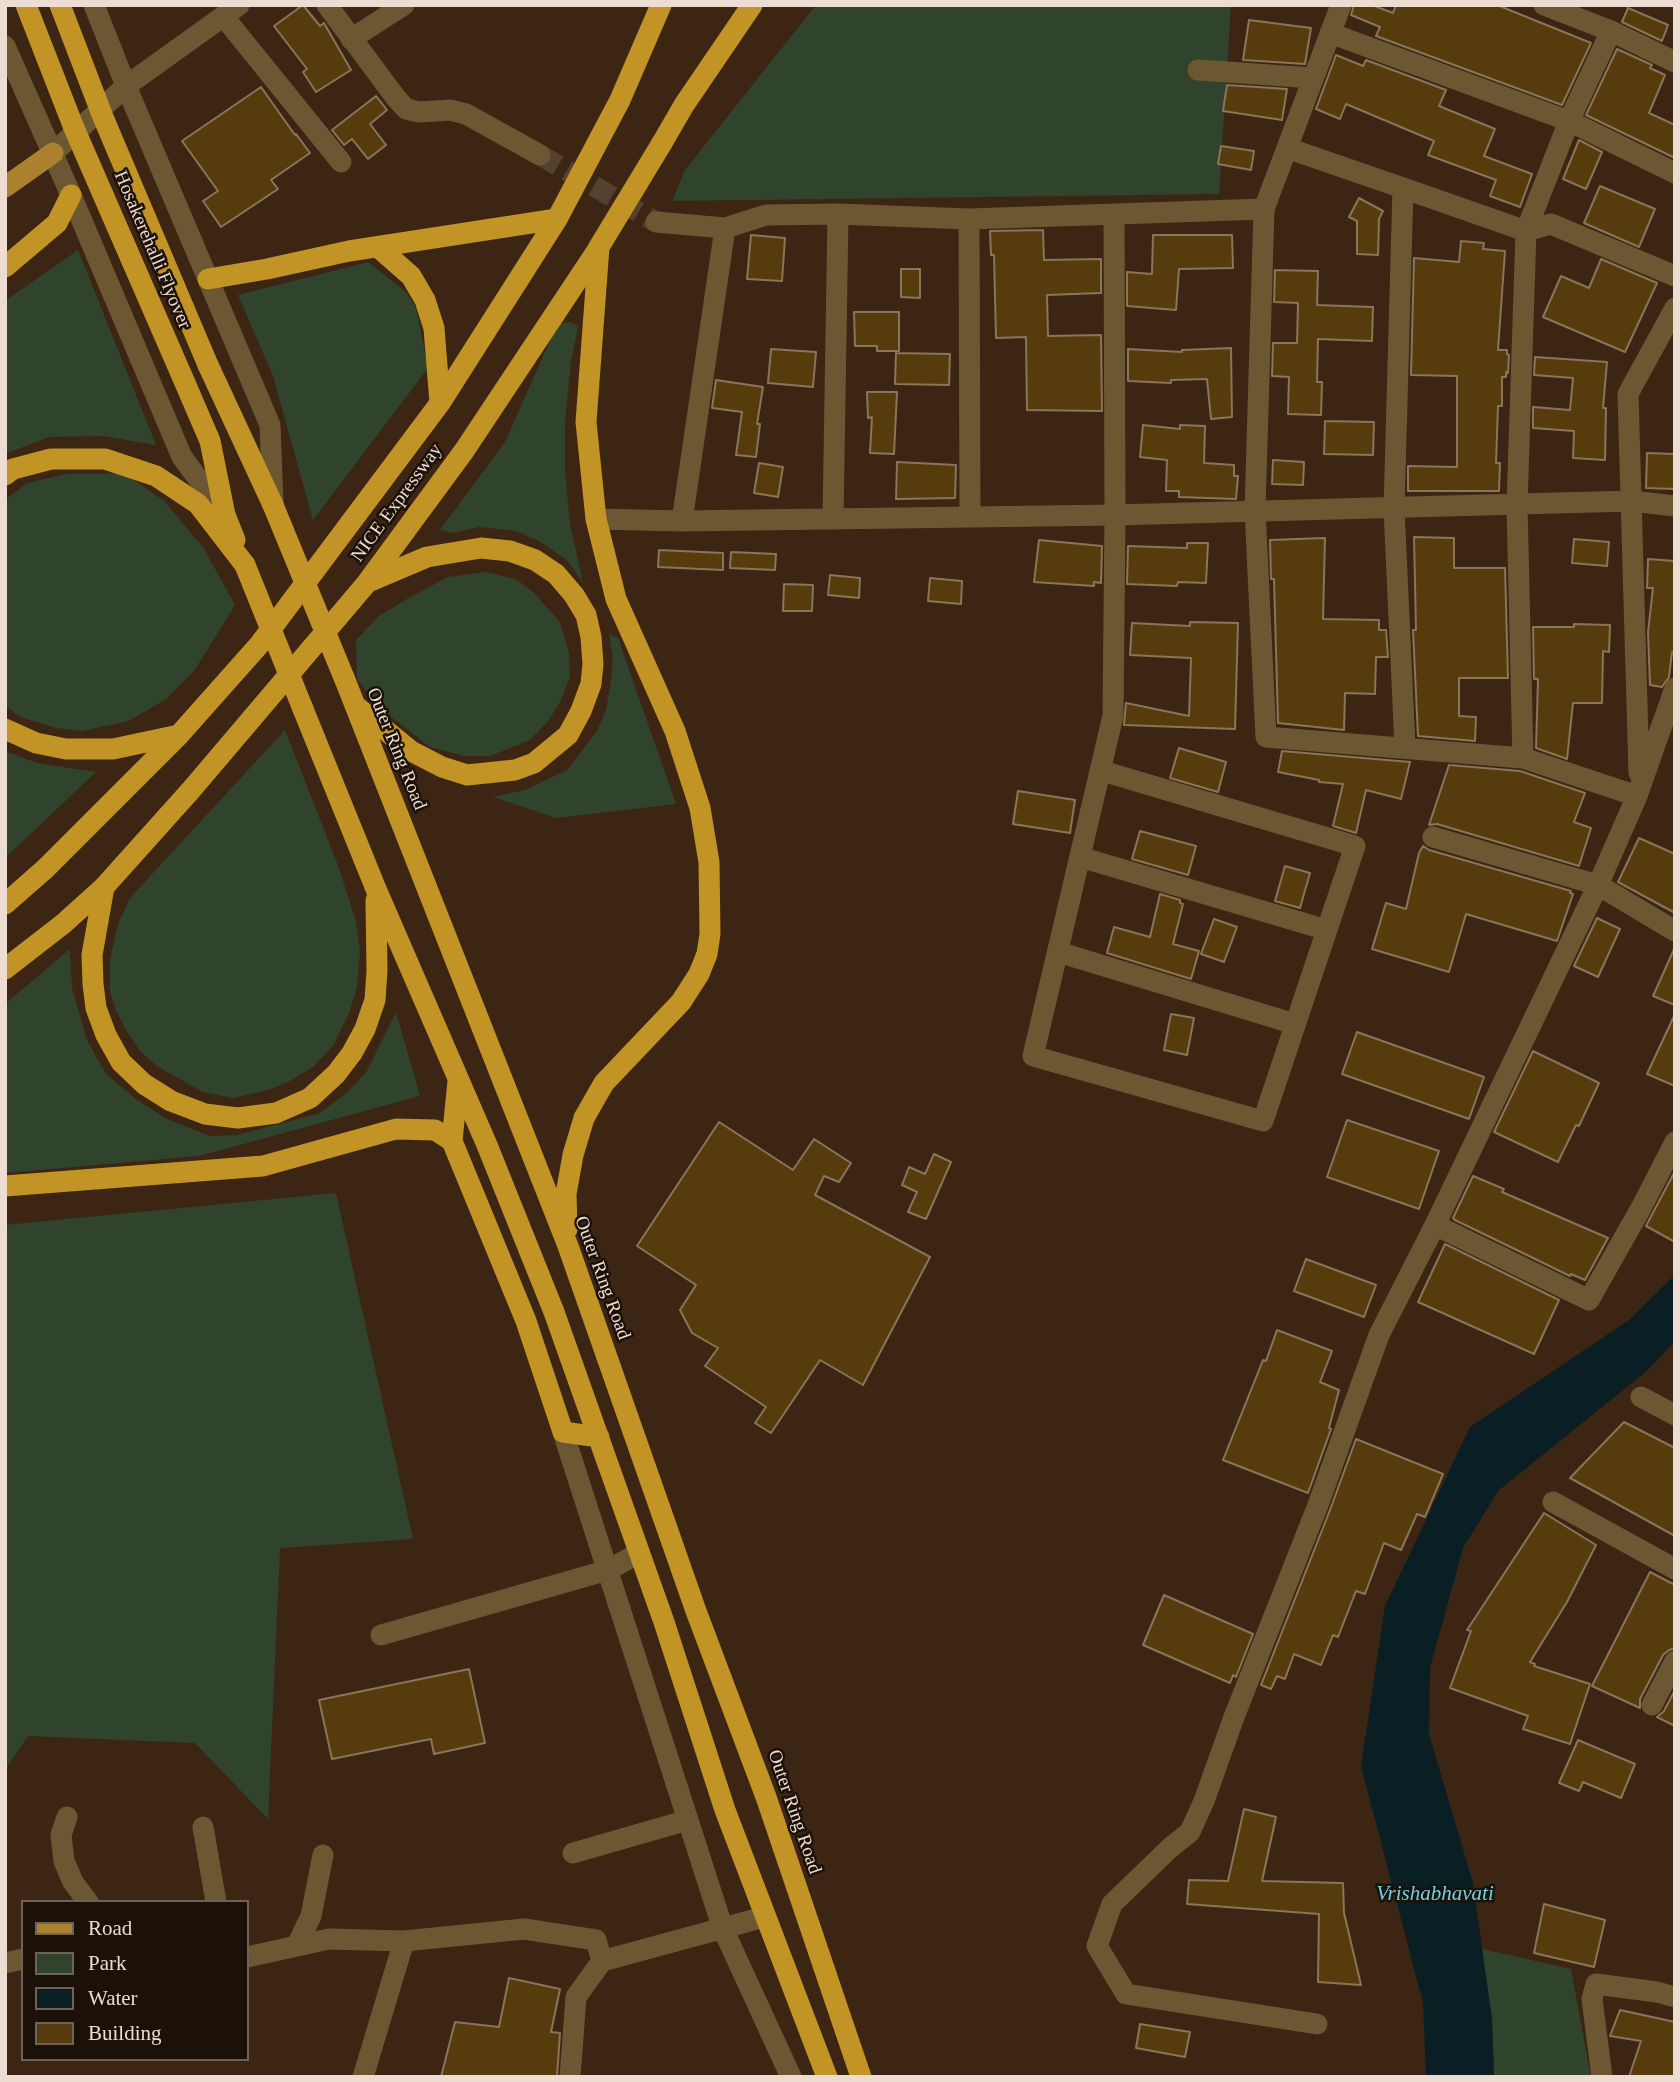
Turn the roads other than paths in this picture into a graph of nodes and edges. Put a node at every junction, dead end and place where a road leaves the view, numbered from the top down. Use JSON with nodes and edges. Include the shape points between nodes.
{"nodes":[{"id":1,"x":26,"y":5,"type":"edge"},
{"id":2,"x":60,"y":5,"type":"edge"},
{"id":3,"x":94,"y":5,"type":"edge"},
{"id":4,"x":327,"y":5,"type":"edge"},
{"id":5,"x":404,"y":5,"type":"edge"},
{"id":6,"x":661,"y":5,"type":"edge"},
{"id":7,"x":752,"y":5,"type":"edge"},
{"id":8,"x":1341,"y":5,"type":"edge"},
{"id":9,"x":1544,"y":5,"type":"edge"},
{"id":10,"x":231,"y":11,"type":"edge"},
{"id":11,"x":1611,"y":31,"type":"junction"},
{"id":12,"x":1330,"y":33,"type":"junction"},
{"id":13,"x":352,"y":39,"type":"junction"},
{"id":14,"x":6,"y":48,"type":"edge"},
{"id":15,"x":1672,"y":56,"type":"edge"},
{"id":16,"x":1198,"y":70,"type":"dead end"},
{"id":17,"x":1313,"y":78,"type":"junction"},
{"id":18,"x":126,"y":86,"type":"junction"},
{"id":19,"x":1569,"y":121,"type":"junction"},
{"id":20,"x":1287,"y":148,"type":"junction"},
{"id":21,"x":52,"y":153,"type":"junction"},
{"id":22,"x":540,"y":155,"type":"tunnel mouth"},
{"id":23,"x":341,"y":162,"type":"dead end"},
{"id":24,"x":1675,"y":173,"type":"edge"},
{"id":25,"x":5,"y":187,"type":"edge"},
{"id":26,"x":1403,"y":188,"type":"junction"},
{"id":27,"x":71,"y":195,"type":"junction"},
{"id":28,"x":1264,"y":209,"type":"junction"},
{"id":29,"x":1114,"y":214,"type":"junction"},
{"id":30,"x":838,"y":215,"type":"junction"},
{"id":31,"x":557,"y":219,"type":"junction"},
{"id":32,"x":969,"y":219,"type":"junction"},
{"id":33,"x":656,"y":222,"type":"tunnel mouth"},
{"id":34,"x":725,"y":228,"type":"junction"},
{"id":35,"x":1526,"y":230,"type":"junction"},
{"id":36,"x":378,"y":247,"type":"junction"},
{"id":37,"x":599,"y":247,"type":"junction"},
{"id":38,"x":5,"y":267,"type":"edge"},
{"id":39,"x":1675,"y":276,"type":"edge"},
{"id":40,"x":208,"y":279,"type":"junction"},
{"id":41,"x":1675,"y":308,"type":"edge"},
{"id":42,"x":440,"y":403,"type":"junction"},
{"id":43,"x":5,"y":475,"type":"edge"},
{"id":44,"x":1631,"y":501,"type":"junction"},
{"id":45,"x":273,"y":506,"type":"junction"},
{"id":46,"x":1517,"y":506,"type":"junction"},
{"id":47,"x":1675,"y":506,"type":"edge"},
{"id":48,"x":1394,"y":509,"type":"junction"},
{"id":49,"x":1255,"y":510,"type":"junction"},
{"id":50,"x":225,"y":515,"type":"junction"},
{"id":51,"x":1115,"y":515,"type":"junction"},
{"id":52,"x":970,"y":517,"type":"junction"},
{"id":53,"x":596,"y":519,"type":"junction"},
{"id":54,"x":833,"y":519,"type":"junction"},
{"id":55,"x":682,"y":521,"type":"junction"},
{"id":56,"x":245,"y":565,"type":"junction"},
{"id":57,"x":366,"y":584,"type":"junction"},
{"id":58,"x":616,"y":599,"type":"junction"},
{"id":59,"x":582,"y":608,"type":"junction"},
{"id":60,"x":1675,"y":688,"type":"edge"},
{"id":61,"x":354,"y":704,"type":"junction"},
{"id":62,"x":5,"y":729,"type":"edge"},
{"id":63,"x":179,"y":735,"type":"junction"},
{"id":64,"x":1666,"y":739,"type":"edge"},
{"id":65,"x":1405,"y":747,"type":"junction"},
{"id":66,"x":1523,"y":758,"type":"junction"},
{"id":67,"x":1109,"y":773,"type":"dead end"},
{"id":68,"x":1638,"y":791,"type":"junction"},
{"id":69,"x":1433,"y":837,"type":"dead end"},
{"id":70,"x":1080,"y":857,"type":"junction"},
{"id":71,"x":1598,"y":885,"type":"junction"},
{"id":72,"x":104,"y":887,"type":"junction"},
{"id":73,"x":376,"y":889,"type":"junction"},
{"id":74,"x":5,"y":904,"type":"edge"},
{"id":75,"x":1327,"y":930,"type":"junction"},
{"id":76,"x":1675,"y":931,"type":"edge"},
{"id":77,"x":1058,"y":952,"type":"junction"},
{"id":78,"x":5,"y":969,"type":"edge"},
{"id":79,"x":1295,"y":1024,"type":"junction"},
{"id":80,"x":458,"y":1079,"type":"junction"},
{"id":81,"x":453,"y":1141,"type":"junction"},
{"id":82,"x":1675,"y":1142,"type":"edge"},
{"id":83,"x":5,"y":1186,"type":"edge"},
{"id":84,"x":1436,"y":1226,"type":"junction"},
{"id":85,"x":568,"y":1246,"type":"junction"},
{"id":86,"x":1641,"y":1397,"type":"dead end"},
{"id":87,"x":1675,"y":1415,"type":"edge"},
{"id":88,"x":563,"y":1432,"type":"junction"},
{"id":89,"x":598,"y":1437,"type":"junction"},
{"id":90,"x":1553,"y":1502,"type":"dead end"},
{"id":91,"x":639,"y":1552,"type":"junction"},
{"id":92,"x":1675,"y":1569,"type":"edge"},
{"id":93,"x":608,"y":1570,"type":"junction"},
{"id":94,"x":381,"y":1635,"type":"dead end"},
{"id":95,"x":1675,"y":1661,"type":"edge"},
{"id":96,"x":1652,"y":1705,"type":"dead end"},
{"id":97,"x":68,"y":1817,"type":"dead end"},
{"id":98,"x":688,"y":1820,"type":"junction"},
{"id":99,"x":202,"y":1827,"type":"dead end"},
{"id":100,"x":573,"y":1853,"type":"dead end"},
{"id":101,"x":323,"y":1855,"type":"dead end"},
{"id":102,"x":86,"y":1900,"type":"edge"},
{"id":103,"x":216,"y":1900,"type":"edge"},
{"id":104,"x":764,"y":1917,"type":"junction"},
{"id":105,"x":723,"y":1929,"type":"junction"},
{"id":106,"x":404,"y":1941,"type":"junction"},
{"id":107,"x":297,"y":1945,"type":"junction"},
{"id":108,"x":248,"y":1957,"type":"edge"},
{"id":109,"x":602,"y":1961,"type":"junction"},
{"id":110,"x":1675,"y":1997,"type":"edge"},
{"id":111,"x":1317,"y":2024,"type":"dead end"},
{"id":112,"x":363,"y":2077,"type":"edge"},
{"id":113,"x":570,"y":2077,"type":"edge"},
{"id":114,"x":791,"y":2077,"type":"edge"},
{"id":115,"x":827,"y":2077,"type":"edge"},
{"id":116,"x":862,"y":2077,"type":"edge"},
{"id":117,"x":1602,"y":2077,"type":"edge"}],
"edges":[{"from":1,"to":50,"type":"highway","name":"Hosakerehalli Flyover","bridge":true,"via":[[210,442]]},
{"from":2,"to":45,"type":"highway","name":"Hosakerehalli Flyover","bridge":true,"via":[[208,365]]},
{"from":3,"to":18,"type":"street"},
{"from":4,"to":13,"type":"street"},
{"from":5,"to":13,"type":"street"},
{"from":6,"to":31,"type":"highway","name":"NICE Expressway","via":[[620,100]]},
{"from":7,"to":37,"type":"highway","name":"NICE Expressway","bridge":true},
{"from":8,"to":12,"type":"street"},
{"from":9,"to":11,"type":"street"},
{"from":10,"to":18,"type":"street"},
{"from":10,"to":23,"type":"street"},
{"from":11,"to":15,"type":"street"},
{"from":11,"to":19,"type":"street"},
{"from":12,"to":17,"type":"street"},
{"from":12,"to":19,"type":"street"},
{"from":13,"to":22,"type":"street","via":[[407,109],[466,114]]},
{"from":14,"to":21,"type":"street"},
{"from":16,"to":17,"type":"street"},
{"from":17,"to":20,"type":"street"},
{"from":18,"to":21,"type":"street"},
{"from":18,"to":40,"type":"street"},
{"from":19,"to":24,"type":"street"},
{"from":19,"to":35,"type":"street"},
{"from":20,"to":26,"type":"street"},
{"from":20,"to":28,"type":"street"},
{"from":21,"to":25,"type":"main road"},
{"from":21,"to":27,"type":"street"},
{"from":26,"to":35,"type":"street"},
{"from":26,"to":48,"type":"street"},
{"from":27,"to":38,"type":"highway","via":[[57,223]]},
{"from":27,"to":50,"type":"street","via":[[182,457]]},
{"from":28,"to":29,"type":"street"},
{"from":28,"to":49,"type":"street"},
{"from":29,"to":32,"type":"street"},
{"from":29,"to":51,"type":"street"},
{"from":30,"to":32,"type":"street"},
{"from":30,"to":34,"type":"street","via":[[766,215]]},
{"from":30,"to":54,"type":"street"},
{"from":31,"to":36,"type":"highway"},
{"from":31,"to":42,"type":"highway","name":"NICE Expressway"},
{"from":32,"to":52,"type":"street"},
{"from":33,"to":34,"type":"street"},
{"from":34,"to":55,"type":"street"},
{"from":35,"to":39,"type":"street","via":[[1551,224]]},
{"from":35,"to":46,"type":"street"},
{"from":36,"to":40,"type":"highway"},
{"from":36,"to":42,"type":"highway","via":[[411,276],[425,300],[434,328]]},
{"from":37,"to":53,"type":"highway","via":[[586,422]]},
{"from":37,"to":57,"type":"highway","name":"NICE Expressway","via":[[464,451]]},
{"from":40,"to":45,"type":"street","via":[[270,425]]},
{"from":41,"to":44,"type":"street","via":[[1628,394]]},
{"from":42,"to":63,"type":"highway","name":"NICE Expressway","via":[[259,645]]},
{"from":43,"to":56,"type":"highway","via":[[51,458],[105,459],[156,476],[198,504]]},
{"from":44,"to":46,"type":"street"},
{"from":44,"to":47,"type":"street"},
{"from":44,"to":68,"type":"street"},
{"from":45,"to":61,"type":"highway","name":"Outer Ring Road","bridge":true},
{"from":46,"to":48,"type":"street"},
{"from":46,"to":66,"type":"street"},
{"from":48,"to":49,"type":"street"},
{"from":48,"to":65,"type":"street"},
{"from":49,"to":51,"type":"street"},
{"from":49,"to":65,"type":"street","via":[[1265,737]]},
{"from":50,"to":56,"type":"highway"},
{"from":51,"to":52,"type":"street"},
{"from":51,"to":70,"type":"street","via":[[1113,716]]},
{"from":52,"to":54,"type":"street"},
{"from":53,"to":55,"type":"street"},
{"from":53,"to":58,"type":"highway"},
{"from":54,"to":55,"type":"street"},
{"from":56,"to":73,"type":"highway","bridge":true},
{"from":57,"to":59,"type":"highway","via":[[426,557],[481,548],[510,551],[556,574]]},
{"from":57,"to":72,"type":"highway","name":"NICE Expressway"},
{"from":58,"to":59,"type":"highway"},
{"from":58,"to":85,"type":"highway","via":[[674,731],[700,808],[709,862],[710,934],[699,974],[681,1002],[604,1083],[584,1118],[566,1194]]},
{"from":59,"to":61,"type":"highway","via":[[591,636],[591,684],[568,735],[534,763],[515,770],[467,775],[442,767],[401,743]]},
{"from":60,"to":64,"type":"street"},
{"from":61,"to":85,"type":"highway","name":"Outer Ring Road"},
{"from":62,"to":63,"type":"highway","via":[[36,743],[66,749],[113,749]]},
{"from":63,"to":74,"type":"highway","name":"NICE Expressway"},
{"from":64,"to":68,"type":"street"},
{"from":65,"to":66,"type":"street"},
{"from":66,"to":68,"type":"street"},
{"from":67,"to":75,"type":"street","via":[[1355,846]]},
{"from":68,"to":71,"type":"street"},
{"from":69,"to":71,"type":"street"},
{"from":70,"to":75,"type":"street"},
{"from":70,"to":77,"type":"street"},
{"from":71,"to":76,"type":"street"},
{"from":71,"to":84,"type":"street"},
{"from":72,"to":73,"type":"highway","via":[[93,984],[96,1008],[121,1062],[171,1101],[205,1114],[238,1118],[276,1113],[310,1098],[352,1053],[374,1000]]},
{"from":72,"to":78,"type":"highway","name":"NICE Expressway"},
{"from":73,"to":80,"type":"highway"},
{"from":75,"to":79,"type":"street"},
{"from":77,"to":79,"type":"street"},
{"from":77,"to":79,"type":"street","via":[[1033,1056],[1262,1121]]},
{"from":80,"to":81,"type":"highway"},
{"from":80,"to":89,"type":"highway","via":[[554,1312]]},
{"from":81,"to":83,"type":"highway","via":[[435,1130],[396,1129],[263,1166]]},
{"from":81,"to":88,"type":"highway","via":[[526,1321]]},
{"from":82,"to":84,"type":"street","via":[[1589,1300]]},
{"from":84,"to":111,"type":"street","via":[[1380,1335],[1194,1822],[1189,1832],[1112,1904],[1097,1946],[1126,1994]]},
{"from":85,"to":116,"type":"highway","name":"Outer Ring Road"},
{"from":86,"to":87,"type":"street"},
{"from":88,"to":89,"type":"highway"},
{"from":88,"to":93,"type":"street"},
{"from":89,"to":91,"type":"highway"},
{"from":90,"to":92,"type":"street"},
{"from":91,"to":93,"type":"street"},
{"from":91,"to":104,"type":"highway"},
{"from":93,"to":94,"type":"street"},
{"from":93,"to":98,"type":"street"},
{"from":95,"to":96,"type":"street"},
{"from":97,"to":102,"type":"street","via":[[61,1835],[64,1861]]},
{"from":98,"to":100,"type":"street"},
{"from":98,"to":105,"type":"street"},
{"from":99,"to":103,"type":"street"},
{"from":101,"to":107,"type":"street","via":[[311,1916]]},
{"from":104,"to":105,"type":"street"},
{"from":104,"to":115,"type":"highway"},
{"from":105,"to":109,"type":"street"},
{"from":105,"to":114,"type":"street"},
{"from":106,"to":107,"type":"street","via":[[330,1939]]},
{"from":106,"to":109,"type":"street","via":[[524,1928],[596,1940]]},
{"from":106,"to":112,"type":"street"},
{"from":107,"to":108,"type":"street"},
{"from":109,"to":113,"type":"street","via":[[576,1997]]},
{"from":110,"to":117,"type":"street","via":[[1596,1984],[1592,1998]]}]}
